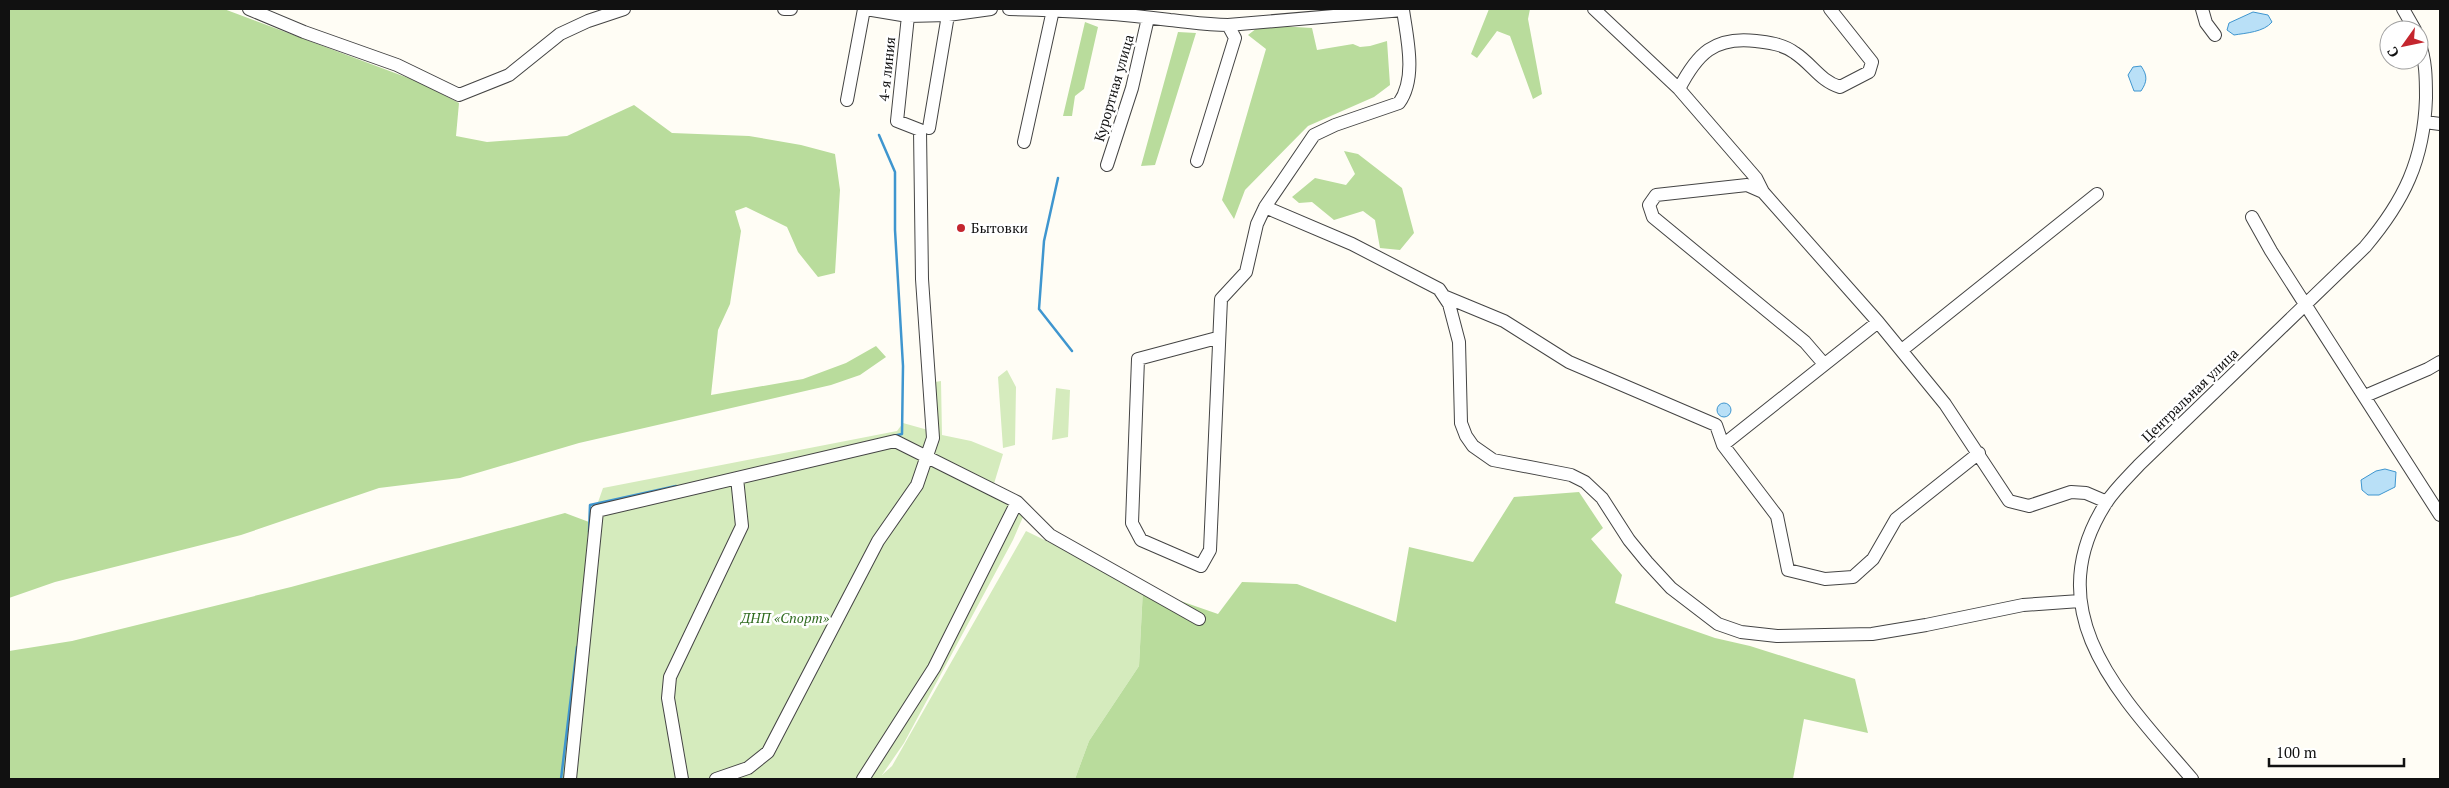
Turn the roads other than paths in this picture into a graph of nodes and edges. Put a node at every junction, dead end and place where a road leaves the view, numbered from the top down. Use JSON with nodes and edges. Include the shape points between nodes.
{"nodes":[{"id":1,"x":249,"y":9,"type":"edge"},
{"id":2,"x":624,"y":9,"type":"edge"},
{"id":3,"x":784,"y":9,"type":"edge"},
{"id":4,"x":791,"y":9,"type":"edge"},
{"id":5,"x":865,"y":9,"type":"edge"},
{"id":6,"x":991,"y":9,"type":"edge"},
{"id":7,"x":1009,"y":9,"type":"edge"},
{"id":8,"x":1594,"y":9,"type":"edge"},
{"id":9,"x":1830,"y":9,"type":"edge"},
{"id":10,"x":2202,"y":9,"type":"edge"},
{"id":11,"x":2403,"y":9,"type":"edge"},
{"id":12,"x":1053,"y":10,"type":"edge"},
{"id":13,"x":948,"y":15,"type":"junction"},
{"id":14,"x":908,"y":16,"type":"junction"},
{"id":15,"x":1148,"y":18,"type":"junction"},
{"id":16,"x":2409,"y":20,"type":"edge"},
{"id":17,"x":1228,"y":25,"type":"junction"},
{"id":18,"x":2215,"y":35,"type":"dead end"},
{"id":19,"x":2425,"y":70,"type":"edge"},
{"id":20,"x":1679,"y":89,"type":"junction"},
{"id":21,"x":847,"y":100,"type":"dead end"},
{"id":22,"x":2425,"y":122,"type":"junction"},
{"id":23,"x":2440,"y":124,"type":"edge"},
{"id":24,"x":929,"y":128,"type":"dead end"},
{"id":25,"x":1024,"y":142,"type":"dead end"},
{"id":26,"x":1197,"y":161,"type":"dead end"},
{"id":27,"x":1107,"y":165,"type":"dead end"},
{"id":28,"x":1763,"y":192,"type":"junction"},
{"id":29,"x":2097,"y":194,"type":"dead end"},
{"id":30,"x":1265,"y":207,"type":"junction"},
{"id":31,"x":2252,"y":217,"type":"dead end"},
{"id":32,"x":1446,"y":297,"type":"junction"},
{"id":33,"x":2306,"y":306,"type":"junction"},
{"id":34,"x":1878,"y":322,"type":"junction"},
{"id":35,"x":1217,"y":338,"type":"junction"},
{"id":36,"x":1902,"y":350,"type":"junction"},
{"id":37,"x":2440,"y":362,"type":"edge"},
{"id":38,"x":1824,"y":364,"type":"junction"},
{"id":39,"x":2365,"y":396,"type":"junction"},
{"id":40,"x":1722,"y":445,"type":"junction"},
{"id":41,"x":1979,"y":453,"type":"junction"},
{"id":42,"x":926,"y":458,"type":"junction"},
{"id":43,"x":737,"y":478,"type":"junction"},
{"id":44,"x":1017,"y":502,"type":"junction"},
{"id":45,"x":2107,"y":502,"type":"junction"},
{"id":46,"x":2440,"y":515,"type":"edge"},
{"id":47,"x":2080,"y":601,"type":"junction"},
{"id":48,"x":1199,"y":619,"type":"dead end"},
{"id":49,"x":570,"y":779,"type":"edge"},
{"id":50,"x":682,"y":779,"type":"edge"},
{"id":51,"x":716,"y":779,"type":"edge"},
{"id":52,"x":863,"y":779,"type":"edge"},
{"id":53,"x":2192,"y":779,"type":"edge"}],
"edges":[{"from":1,"to":2,"type":"street","via":[[397,65],[459,95],[509,75],[560,34]]},
{"from":3,"to":4,"type":"street"},
{"from":5,"to":14,"type":"street"},
{"from":5,"to":21,"type":"street"},
{"from":6,"to":13,"type":"street"},
{"from":7,"to":12,"type":"street"},
{"from":8,"to":20,"type":"street"},
{"from":9,"to":20,"type":"street","via":[[1872,62],[1869,72],[1840,87],[1828,83],[1796,53],[1778,44],[1738,39],[1717,43],[1691,66]]},
{"from":10,"to":18,"type":"street","via":[[2206,23]]},
{"from":11,"to":16,"type":"street"},
{"from":12,"to":15,"type":"street"},
{"from":12,"to":25,"type":"street"},
{"from":13,"to":14,"type":"street"},
{"from":13,"to":24,"type":"street"},
{"from":14,"to":42,"type":"street","name":"4-я линия","via":[[897,121],[920,130],[922,279],[934,438]]},
{"from":15,"to":17,"type":"street"},
{"from":15,"to":27,"type":"street","name":"Курортная улица","via":[[1132,88]]},
{"from":17,"to":26,"type":"street","via":[[1235,38]]},
{"from":17,"to":30,"type":"street","via":[[1404,10],[1409,67],[1405,95],[1399,103],[1314,135]]},
{"from":19,"to":22,"type":"street","name":"Центральная улица"},
{"from":20,"to":28,"type":"street","via":[[1756,178]]},
{"from":22,"to":23,"type":"street"},
{"from":22,"to":33,"type":"street","name":"Центральная улица","via":[[2416,166],[2386,223]]},
{"from":28,"to":34,"type":"street"},
{"from":28,"to":38,"type":"street","via":[[1747,185],[1656,195],[1649,205],[1653,217],[1805,342]]},
{"from":29,"to":36,"type":"street"},
{"from":30,"to":32,"type":"street","via":[[1352,244],[1439,289]]},
{"from":30,"to":35,"type":"street","via":[[1257,224],[1246,272],[1220,299]]},
{"from":31,"to":33,"type":"street"},
{"from":32,"to":40,"type":"street","via":[[1504,321],[1569,362],[1716,425]]},
{"from":32,"to":47,"type":"street","via":[[1459,342],[1461,423],[1473,446],[1493,460],[1571,475],[1585,482],[1602,498],[1629,540],[1671,588],[1718,624],[1741,632],[1776,636],[1872,634],[2023,605]]},
{"from":33,"to":39,"type":"street"},
{"from":33,"to":45,"type":"street","name":"Центральная улица","via":[[2175,429]]},
{"from":34,"to":36,"type":"street"},
{"from":34,"to":38,"type":"street"},
{"from":35,"to":35,"type":"street","via":[[1138,359],[1132,523],[1141,540],[1201,566],[1210,550]]},
{"from":36,"to":41,"type":"street"},
{"from":37,"to":39,"type":"street"},
{"from":38,"to":40,"type":"street"},
{"from":39,"to":46,"type":"street"},
{"from":40,"to":41,"type":"street","via":[[1777,516],[1788,570],[1825,579],[1853,577],[1873,559],[1896,520]]},
{"from":41,"to":45,"type":"street","via":[[2009,501],[2029,506],[2071,492],[2086,493]]},
{"from":42,"to":43,"type":"street","via":[[895,441]]},
{"from":42,"to":44,"type":"street"},
{"from":42,"to":51,"type":"street","via":[[917,486],[878,541],[768,752],[748,768]]},
{"from":43,"to":49,"type":"street","via":[[598,511]]},
{"from":43,"to":50,"type":"street","via":[[742,526],[670,677],[668,698]]},
{"from":44,"to":48,"type":"street","via":[[1050,535]]},
{"from":44,"to":52,"type":"street","via":[[934,668]]},
{"from":45,"to":47,"type":"street","name":"Центральная улица","via":[[2083,553]]},
{"from":47,"to":53,"type":"street","name":"Центральная улица","via":[[2087,631],[2113,681]]}]}
